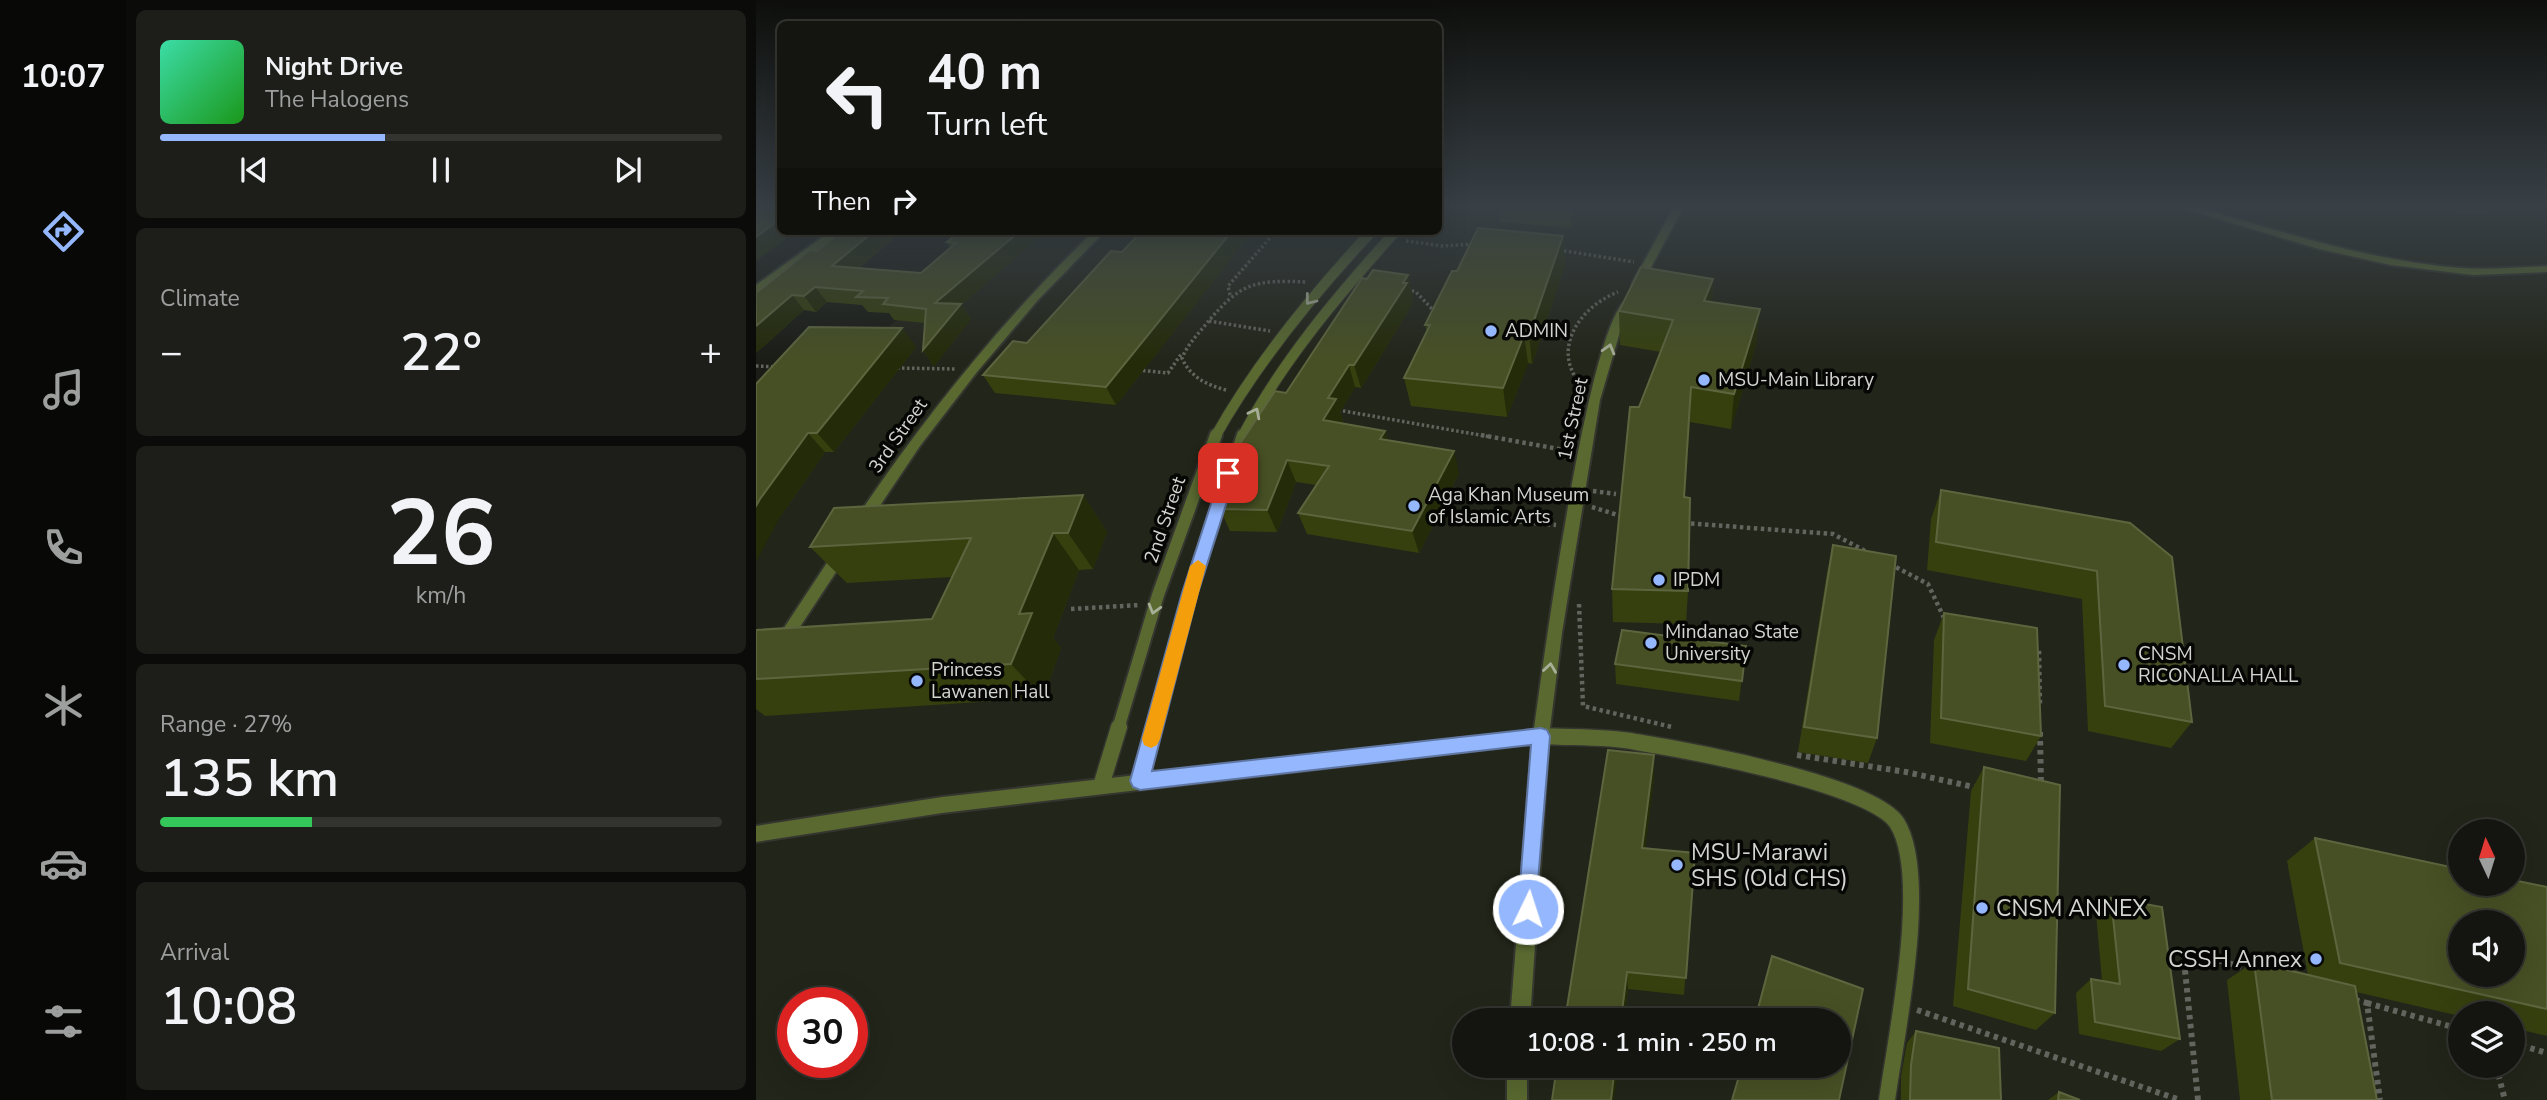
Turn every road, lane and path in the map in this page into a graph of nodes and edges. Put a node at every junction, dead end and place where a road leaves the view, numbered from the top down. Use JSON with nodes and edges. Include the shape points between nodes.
{"nodes":[{"id":1,"x":799,"y":259,"type":"edge"},
{"id":2,"x":1071,"y":259,"type":"edge"},
{"id":3,"x":1251,"y":259,"type":"edge"},
{"id":4,"x":1345,"y":259,"type":"edge"},
{"id":5,"x":1370,"y":259,"type":"edge"},
{"id":6,"x":1618,"y":259,"type":"edge"},
{"id":7,"x":1650,"y":259,"type":"edge"},
{"id":8,"x":2376,"y":259,"type":"edge"},
{"id":9,"x":1647,"y":264,"type":"junction"},
{"id":10,"x":2547,"y":268,"type":"edge"},
{"id":11,"x":1324,"y":282,"type":"junction"},
{"id":12,"x":1636,"y":286,"type":"junction"},
{"id":13,"x":1404,"y":288,"type":"edge"},
{"id":14,"x":756,"y":290,"type":"edge"},
{"id":15,"x":1230,"y":295,"type":"junction"},
{"id":16,"x":1438,"y":315,"type":"edge"},
{"id":17,"x":1209,"y":321,"type":"junction"},
{"id":18,"x":1285,"y":333,"type":"junction"},
{"id":19,"x":1187,"y":347,"type":"junction"},
{"id":20,"x":756,"y":366,"type":"edge"},
{"id":21,"x":783,"y":367,"type":"edge"},
{"id":22,"x":890,"y":368,"type":"dead end"},
{"id":23,"x":970,"y":369,"type":"junction"},
{"id":24,"x":1129,"y":369,"type":"edge"},
{"id":25,"x":1239,"y":394,"type":"junction"},
{"id":26,"x":1596,"y":395,"type":"junction"},
{"id":27,"x":1332,"y":409,"type":"edge"},
{"id":28,"x":1585,"y":453,"type":"junction"},
{"id":29,"x":1576,"y":503,"type":"junction"},
{"id":30,"x":1470,"y":517,"type":"dead end"},
{"id":31,"x":1632,"y":519,"type":"edge"},
{"id":32,"x":1672,"y":522,"type":"edge"},
{"id":33,"x":1572,"y":527,"type":"junction"},
{"id":34,"x":1869,"y":553,"type":"edge"},
{"id":35,"x":1881,"y":559,"type":"edge"},
{"id":36,"x":1579,"y":597,"type":"dead end"},
{"id":37,"x":1155,"y":604,"type":"junction"},
{"id":38,"x":1071,"y":608,"type":"dead end"},
{"id":39,"x":1947,"y":624,"type":"edge"},
{"id":40,"x":2027,"y":647,"type":"edge"},
{"id":41,"x":777,"y":651,"type":"edge"},
{"id":42,"x":1677,"y":728,"type":"dead end"},
{"id":43,"x":1541,"y":736,"type":"junction"},
{"id":44,"x":1789,"y":754,"type":"dead end"},
{"id":45,"x":1140,"y":781,"type":"junction"},
{"id":46,"x":1101,"y":786,"type":"junction"},
{"id":47,"x":2041,"y":789,"type":"edge"},
{"id":48,"x":1987,"y":790,"type":"edge"},
{"id":49,"x":756,"y":834,"type":"edge"},
{"id":50,"x":2262,"y":973,"type":"edge"},
{"id":51,"x":2341,"y":996,"type":"edge"},
{"id":52,"x":2367,"y":1003,"type":"junction"},
{"id":53,"x":1900,"y":1004,"type":"junction"},
{"id":54,"x":1521,"y":1008,"type":"edge"},
{"id":55,"x":2448,"y":1026,"type":"edge"},
{"id":56,"x":2525,"y":1047,"type":"edge"},
{"id":57,"x":2547,"y":1053,"type":"edge"},
{"id":58,"x":1517,"y":1078,"type":"edge"},
{"id":59,"x":2499,"y":1078,"type":"edge"},
{"id":60,"x":1517,"y":1100,"type":"edge"},
{"id":61,"x":1887,"y":1100,"type":"edge"},
{"id":62,"x":2180,"y":1100,"type":"edge"},
{"id":63,"x":2198,"y":1100,"type":"edge"},
{"id":64,"x":2380,"y":1100,"type":"edge"},
{"id":65,"x":2505,"y":1100,"type":"edge"}],
"edges":[{"from":1,"to":14,"type":"street"},
{"from":2,"to":23,"type":"street","name":"3rd Street"},
{"from":3,"to":15,"type":"path","via":[[1228,286]]},
{"from":4,"to":11,"type":"lane","name":"2nd Street"},
{"from":45,"to":5,"type":"lane","one_way":true,"via":[[1190,593],[1237,447],[1263,398]]},
{"from":6,"to":9,"type":"path"},
{"from":7,"to":9,"type":"street","name":"1st Street"},
{"from":8,"to":10,"type":"street","via":[[2463,271]]},
{"from":9,"to":12,"type":"street","name":"1st Street"},
{"from":11,"to":15,"type":"path","via":[[1269,283]]},
{"from":11,"to":18,"type":"lane","name":"2nd Street","one_way":true},
{"from":26,"to":12,"type":"street","name":"1st Street","one_way":true,"via":[[1616,325]]},
{"from":12,"to":26,"type":"path","via":[[1593,303],[1571,336],[1570,369],[1576,382]]},
{"from":13,"to":16,"type":"path","via":[[1416,292]]},
{"from":15,"to":17,"type":"path"},
{"from":17,"to":18,"type":"path"},
{"from":17,"to":19,"type":"path"},
{"from":18,"to":25,"type":"lane","name":"2nd Street"},
{"from":19,"to":24,"type":"path","via":[[1168,373]]},
{"from":19,"to":25,"type":"path","via":[[1182,358],[1190,372],[1212,387]]},
{"from":20,"to":21,"type":"path"},
{"from":22,"to":23,"type":"path"},
{"from":23,"to":41,"type":"street","name":"3rd Street","via":[[865,516]]},
{"from":25,"to":37,"type":"lane","name":"2nd Street","via":[[1209,447]]},
{"from":26,"to":28,"type":"street","name":"1st Street"},
{"from":27,"to":28,"type":"path"},
{"from":28,"to":29,"type":"street","name":"1st Street"},
{"from":29,"to":31,"type":"path"},
{"from":29,"to":33,"type":"street","name":"1st Street"},
{"from":30,"to":33,"type":"path"},
{"from":32,"to":34,"type":"path","via":[[1833,534]]},
{"from":43,"to":33,"type":"street","name":"1st Street","one_way":true},
{"from":35,"to":39,"type":"path","via":[[1928,584]]},
{"from":36,"to":42,"type":"path","via":[[1583,706]]},
{"from":37,"to":38,"type":"path"},
{"from":37,"to":46,"type":"lane","name":"2nd Street","one_way":true},
{"from":40,"to":47,"type":"path","via":[[2039,649]]},
{"from":43,"to":45,"type":"street"},
{"from":43,"to":53,"type":"lane","via":[[1634,741],[1776,771],[1880,805],[1897,823],[1908,853],[1912,885]]},
{"from":43,"to":54,"type":"street","name":"1st Street"},
{"from":44,"to":48,"type":"path"},
{"from":45,"to":46,"type":"street"},
{"from":46,"to":49,"type":"street"},
{"from":50,"to":63,"type":"path","via":[[2183,950]]},
{"from":51,"to":52,"type":"path"},
{"from":52,"to":55,"type":"path"},
{"from":52,"to":64,"type":"path"},
{"from":53,"to":61,"type":"lane"},
{"from":53,"to":62,"type":"path"},
{"from":56,"to":57,"type":"path"},
{"from":58,"to":60,"type":"street"},
{"from":59,"to":65,"type":"path"}]}
